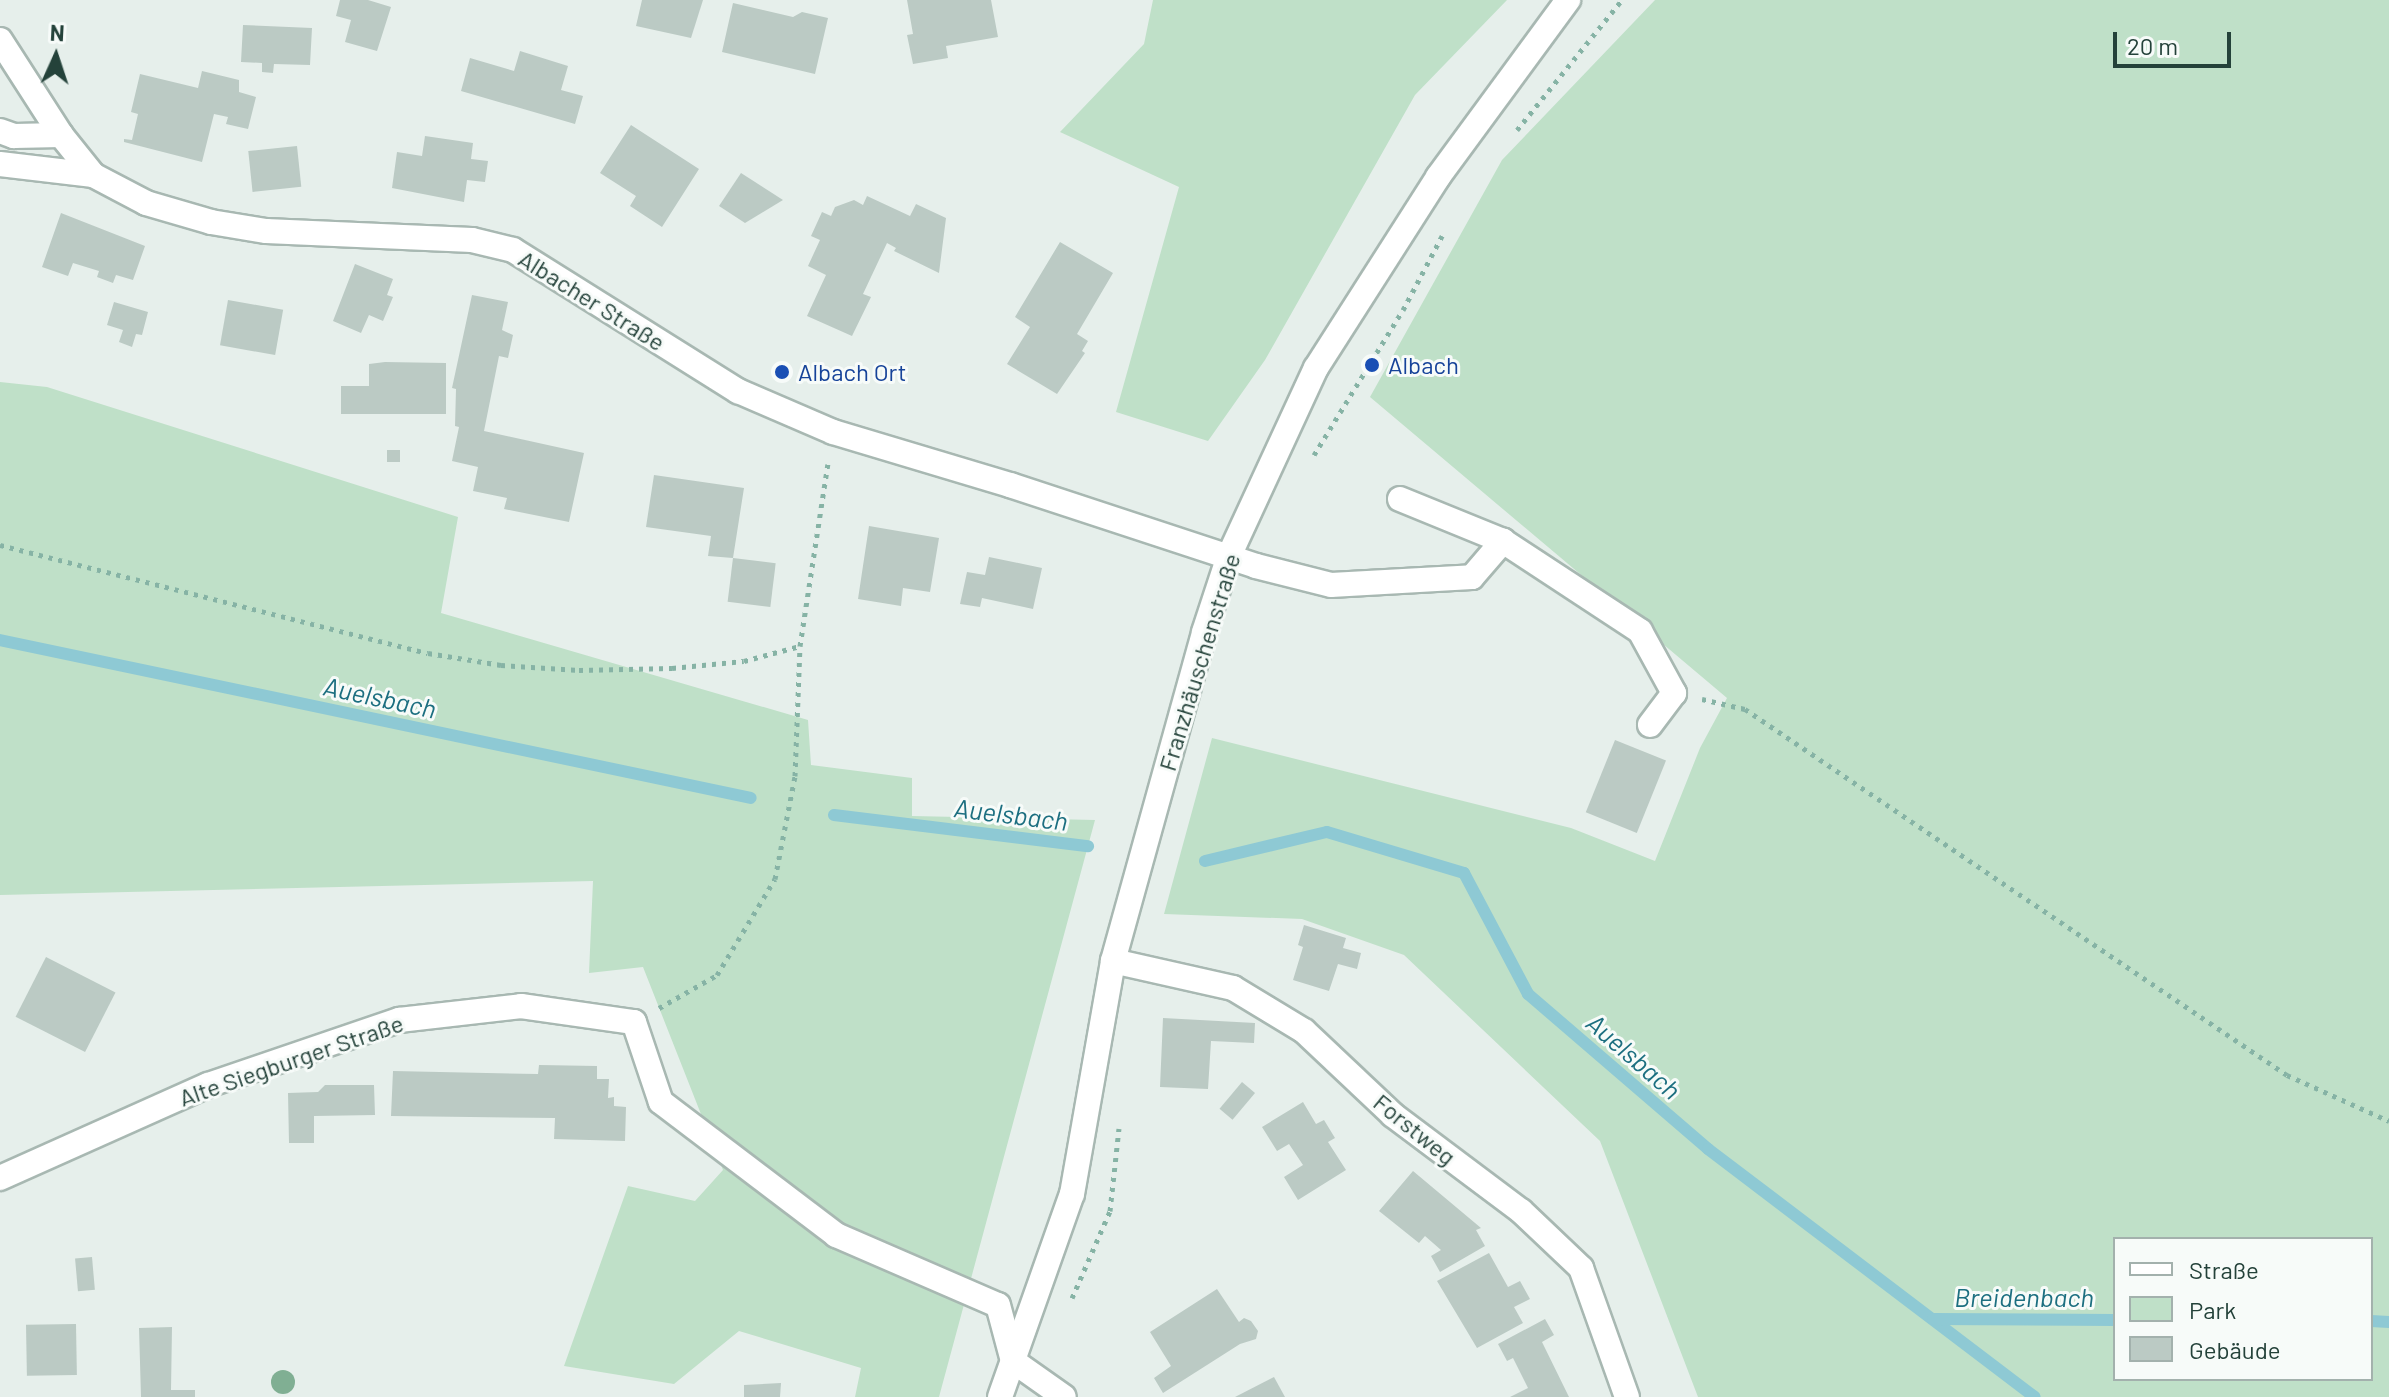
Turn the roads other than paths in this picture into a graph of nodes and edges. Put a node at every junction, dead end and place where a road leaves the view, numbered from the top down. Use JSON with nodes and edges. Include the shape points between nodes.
{"nodes":[{"id":1,"x":1568,"y":0,"type":"edge"},
{"id":2,"x":0,"y":40,"type":"edge"},
{"id":3,"x":0,"y":131,"type":"edge"},
{"id":4,"x":61,"y":135,"type":"junction"},
{"id":5,"x":0,"y":164,"type":"edge"},
{"id":6,"x":93,"y":175,"type":"junction"},
{"id":7,"x":1400,"y":499,"type":"dead end"},
{"id":8,"x":1503,"y":541,"type":"junction"},
{"id":9,"x":1229,"y":556,"type":"junction"},
{"id":10,"x":1650,"y":725,"type":"dead end"},
{"id":11,"x":1113,"y":961,"type":"junction"},
{"id":12,"x":0,"y":1178,"type":"edge"},
{"id":13,"x":1013,"y":1361,"type":"junction"},
{"id":14,"x":1000,"y":1397,"type":"edge"},
{"id":15,"x":1064,"y":1397,"type":"edge"},
{"id":16,"x":1627,"y":1397,"type":"edge"}],
"edges":[{"from":1,"to":9,"type":"street","name":"Franzhäuschenstraße","via":[[1438,177],[1316,368]]},
{"from":2,"to":4,"type":"street","name":"Albacher Straße"},
{"from":3,"to":4,"type":"street","via":[[14,136]]},
{"from":4,"to":6,"type":"street","name":"Albacher Straße"},
{"from":5,"to":6,"type":"street"},
{"from":6,"to":9,"type":"street","name":"Albacher Straße","via":[[146,203],[211,222],[266,231],[472,240],[513,250],[738,391],[833,432]]},
{"from":7,"to":8,"type":"street"},
{"from":8,"to":9,"type":"street","name":"Albacher Straße","via":[[1472,577],[1331,585]]},
{"from":8,"to":10,"type":"street","via":[[1640,631],[1674,693]]},
{"from":9,"to":11,"type":"street","name":"Franzhäuschenstraße"},
{"from":11,"to":13,"type":"street","name":"Franzhäuschenstraße","via":[[1072,1194]]},
{"from":11,"to":16,"type":"street","name":"Forstweg","via":[[1233,988],[1304,1031],[1393,1115],[1521,1211],[1581,1268]]},
{"from":12,"to":13,"type":"street","name":"Alte Siegburger Straße","via":[[208,1085],[399,1020],[521,1006],[634,1022],[661,1102],[836,1235],[998,1305]]},
{"from":13,"to":14,"type":"street","name":"Franzhäuschenstraße"},
{"from":13,"to":15,"type":"street"}]}
